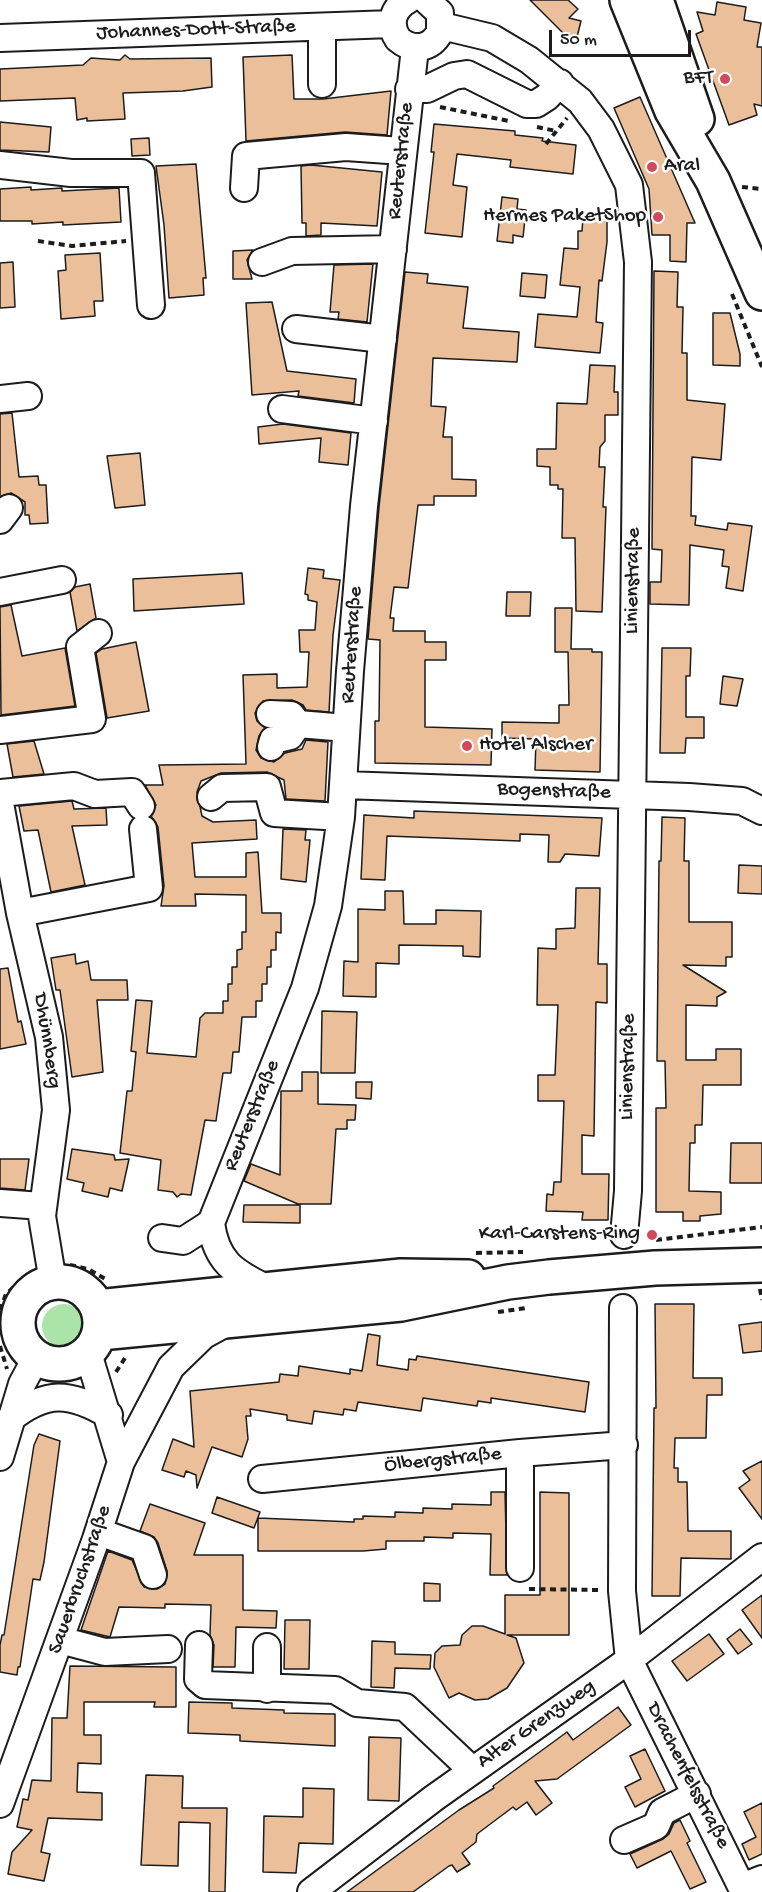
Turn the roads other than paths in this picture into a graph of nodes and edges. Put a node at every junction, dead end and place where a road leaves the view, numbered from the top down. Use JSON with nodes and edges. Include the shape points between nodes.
{"nodes":[{"id":1,"x":408,"y":0,"type":"edge"},
{"id":2,"x":426,"y":0,"type":"edge"},
{"id":3,"x":627,"y":0,"type":"edge"},
{"id":4,"x":656,"y":0,"type":"edge"},
{"id":5,"x":392,"y":24,"type":"junction"},
{"id":6,"x":442,"y":26,"type":"junction"},
{"id":7,"x":322,"y":27,"type":"junction"},
{"id":8,"x":0,"y":38,"type":"edge"},
{"id":9,"x":415,"y":48,"type":"junction"},
{"id":10,"x":560,"y":83,"type":"junction"},
{"id":11,"x":322,"y":84,"type":"dead end"},
{"id":12,"x":409,"y":95,"type":"junction"},
{"id":13,"x":402,"y":151,"type":"junction"},
{"id":14,"x":0,"y":165,"type":"edge"},
{"id":15,"x":723,"y":183,"type":"junction"},
{"id":16,"x":244,"y":188,"type":"dead end"},
{"id":17,"x":393,"y":249,"type":"junction"},
{"id":18,"x":262,"y":262,"type":"dead end"},
{"id":19,"x":762,"y":293,"type":"edge"},
{"id":20,"x":151,"y":305,"type":"dead end"},
{"id":21,"x":296,"y":329,"type":"dead end"},
{"id":22,"x":383,"y":339,"type":"junction"},
{"id":23,"x":28,"y":396,"type":"dead end"},
{"id":24,"x":0,"y":399,"type":"edge"},
{"id":25,"x":282,"y":409,"type":"dead end"},
{"id":26,"x":374,"y":421,"type":"junction"},
{"id":27,"x":62,"y":580,"type":"dead end"},
{"id":28,"x":0,"y":592,"type":"edge"},
{"id":29,"x":98,"y":633,"type":"dead end"},
{"id":30,"x":270,"y":714,"type":"dead end"},
{"id":31,"x":298,"y":724,"type":"junction"},
{"id":32,"x":346,"y":728,"type":"junction"},
{"id":33,"x":0,"y":730,"type":"edge"},
{"id":34,"x":270,"y":747,"type":"dead end"},
{"id":35,"x":343,"y":785,"type":"junction"},
{"id":36,"x":0,"y":793,"type":"edge"},
{"id":37,"x":632,"y":795,"type":"junction"},
{"id":38,"x":211,"y":796,"type":"dead end"},
{"id":39,"x":0,"y":802,"type":"edge"},
{"id":40,"x":762,"y":812,"type":"edge"},
{"id":41,"x":341,"y":817,"type":"junction"},
{"id":42,"x":4,"y":855,"type":"edge"},
{"id":43,"x":20,"y":913,"type":"junction"},
{"id":44,"x":0,"y":1203,"type":"edge"},
{"id":45,"x":42,"y":1206,"type":"junction"},
{"id":46,"x":211,"y":1223,"type":"junction"},
{"id":47,"x":162,"y":1238,"type":"dead end"},
{"id":48,"x":636,"y":1238,"type":"road end"},
{"id":49,"x":762,"y":1247,"type":"edge"},
{"id":50,"x":762,"y":1265,"type":"edge"},
{"id":51,"x":673,"y":1267,"type":"junction"},
{"id":52,"x":53,"y":1282,"type":"junction"},
{"id":53,"x":508,"y":1282,"type":"junction"},
{"id":54,"x":266,"y":1288,"type":"junction"},
{"id":55,"x":623,"y":1308,"type":"dead end"},
{"id":56,"x":231,"y":1320,"type":"junction"},
{"id":57,"x":95,"y":1331,"type":"junction"},
{"id":58,"x":8,"y":1341,"type":"edge"},
{"id":59,"x":109,"y":1416,"type":"junction"},
{"id":60,"x":10,"y":1419,"type":"junction"},
{"id":61,"x":624,"y":1445,"type":"junction"},
{"id":62,"x":520,"y":1453,"type":"junction"},
{"id":63,"x":0,"y":1457,"type":"edge"},
{"id":64,"x":121,"y":1462,"type":"junction"},
{"id":65,"x":262,"y":1479,"type":"dead end"},
{"id":66,"x":99,"y":1532,"type":"junction"},
{"id":67,"x":762,"y":1557,"type":"edge"},
{"id":68,"x":153,"y":1575,"type":"dead end"},
{"id":69,"x":525,"y":1578,"type":"road end"},
{"id":70,"x":60,"y":1640,"type":"junction"},
{"id":71,"x":199,"y":1645,"type":"dead end"},
{"id":72,"x":267,"y":1647,"type":"dead end"},
{"id":73,"x":168,"y":1649,"type":"dead end"},
{"id":74,"x":629,"y":1660,"type":"junction"},
{"id":75,"x":267,"y":1689,"type":"junction"},
{"id":76,"x":472,"y":1770,"type":"junction"},
{"id":77,"x":697,"y":1794,"type":"junction"},
{"id":78,"x":0,"y":1804,"type":"edge"},
{"id":79,"x":624,"y":1840,"type":"dead end"},
{"id":80,"x":750,"y":1886,"type":"edge"},
{"id":81,"x":311,"y":1892,"type":"edge"}],
"edges":[{"from":1,"to":5,"type":"street","via":[[395,11]]},
{"from":2,"to":6,"type":"street","via":[[440,13]]},
{"from":3,"to":15,"type":"main road","via":[[672,111]]},
{"from":4,"to":15,"type":"main road"},
{"from":5,"to":7,"type":"street","name":"Johannes-Dott-Straße"},
{"from":5,"to":9,"type":"street","via":[[398,39]]},
{"from":6,"to":9,"type":"street","via":[[433,42]]},
{"from":6,"to":10,"type":"street","name":"Linienstraße","via":[[492,38]]},
{"from":7,"to":8,"type":"street","name":"Johannes-Dott-Straße"},
{"from":7,"to":11,"type":"street"},
{"from":9,"to":12,"type":"street","name":"Reuterstraße"},
{"from":10,"to":12,"type":"street","via":[[536,104],[527,104],[467,74]]},
{"from":10,"to":37,"type":"street","name":"Linienstraße","via":[[601,129],[628,185],[638,262]]},
{"from":12,"to":13,"type":"street","name":"Reuterstraße"},
{"from":13,"to":16,"type":"street","via":[[346,147],[246,156]]},
{"from":13,"to":17,"type":"street","name":"Reuterstraße"},
{"from":14,"to":20,"type":"street","via":[[71,173],[141,173]]},
{"from":15,"to":19,"type":"main road"},
{"from":17,"to":18,"type":"street","via":[[292,250]]},
{"from":17,"to":22,"type":"street","name":"Reuterstraße"},
{"from":21,"to":22,"type":"street"},
{"from":22,"to":26,"type":"street","name":"Reuterstraße"},
{"from":23,"to":24,"type":"street"},
{"from":25,"to":26,"type":"street"},
{"from":26,"to":32,"type":"street","name":"Reuterstraße"},
{"from":27,"to":28,"type":"street"},
{"from":29,"to":33,"type":"street","via":[[80,647],[92,718]]},
{"from":30,"to":31,"type":"street","via":[[291,715]]},
{"from":31,"to":32,"type":"street"},
{"from":31,"to":34,"type":"street","via":[[290,736],[273,740]]},
{"from":32,"to":35,"type":"street","name":"Reuterstraße"},
{"from":35,"to":37,"type":"street","name":"Bogenstraße"},
{"from":35,"to":41,"type":"street","name":"Reuterstraße"},
{"from":36,"to":43,"type":"street","via":[[74,786],[95,794],[132,792],[142,817],[149,888]]},
{"from":37,"to":40,"type":"street","name":"Bogenstraße","via":[[742,801]]},
{"from":37,"to":48,"type":"street","name":"Linienstraße","via":[[628,1191]]},
{"from":38,"to":41,"type":"street","via":[[222,788],[267,787],[274,813]]},
{"from":39,"to":42,"type":"street","name":"Dhünnberg"},
{"from":41,"to":46,"type":"street","name":"Reuterstraße","via":[[328,906],[304,988]]},
{"from":42,"to":43,"type":"street","name":"Dhünnberg"},
{"from":43,"to":45,"type":"street","name":"Dhünnberg","via":[[49,1038],[56,1110]]},
{"from":44,"to":45,"type":"street"},
{"from":45,"to":52,"type":"street","name":"Dhünnberg"},
{"from":46,"to":47,"type":"street","via":[[183,1241]]},
{"from":46,"to":54,"type":"street","via":[[214,1244],[229,1266]]},
{"from":49,"to":51,"type":"main road"},
{"from":50,"to":51,"type":"main road"},
{"from":51,"to":53,"type":"main road"},
{"from":52,"to":57,"type":"main road","via":[[71,1283],[87,1292]]},
{"from":52,"to":58,"type":"main road","via":[[38,1287],[25,1299]]},
{"from":53,"to":54,"type":"main road","via":[[401,1275]]},
{"from":53,"to":56,"type":"main road","via":[[401,1305]]},
{"from":54,"to":57,"type":"main road","via":[[134,1305]]},
{"from":55,"to":61,"type":"street"},
{"from":56,"to":57,"type":"main road"},
{"from":56,"to":64,"type":"street","name":"Sauerbruchstraße","via":[[204,1335],[171,1367]]},
{"from":57,"to":58,"type":"main road","via":[[72,1362],[54,1364]]},
{"from":57,"to":59,"type":"street"},
{"from":58,"to":60,"type":"street"},
{"from":58,"to":60,"type":"street","via":[[22,1384]]},
{"from":59,"to":60,"type":"street","via":[[74,1398],[56,1397],[40,1400]]},
{"from":59,"to":64,"type":"street"},
{"from":60,"to":63,"type":"street"},
{"from":61,"to":62,"type":"street","name":"Ölbergstraße"},
{"from":61,"to":74,"type":"street","via":[[622,1591]]},
{"from":62,"to":65,"type":"street","name":"Ölbergstraße"},
{"from":62,"to":69,"type":"street"},
{"from":64,"to":66,"type":"street","name":"Sauerbruchstraße"},
{"from":66,"to":68,"type":"street","via":[[144,1548]]},
{"from":66,"to":70,"type":"street","name":"Sauerbruchstraße"},
{"from":67,"to":74,"type":"street","name":"Alter Grenzweg"},
{"from":70,"to":73,"type":"street","via":[[105,1652]]},
{"from":70,"to":78,"type":"street","name":"Sauerbruchstraße"},
{"from":71,"to":75,"type":"street","via":[[198,1679],[205,1685]]},
{"from":72,"to":75,"type":"street"},
{"from":74,"to":76,"type":"street","name":"Alter Grenzweg"},
{"from":74,"to":77,"type":"street","name":"Drachenfelsstraße"},
{"from":75,"to":76,"type":"street","via":[[335,1690],[357,1703],[405,1707]]},
{"from":76,"to":81,"type":"street","name":"Alter Grenzweg"},
{"from":77,"to":79,"type":"street","via":[[662,1812],[656,1826]]},
{"from":77,"to":80,"type":"street","name":"Drachenfelsstraße"}]}
